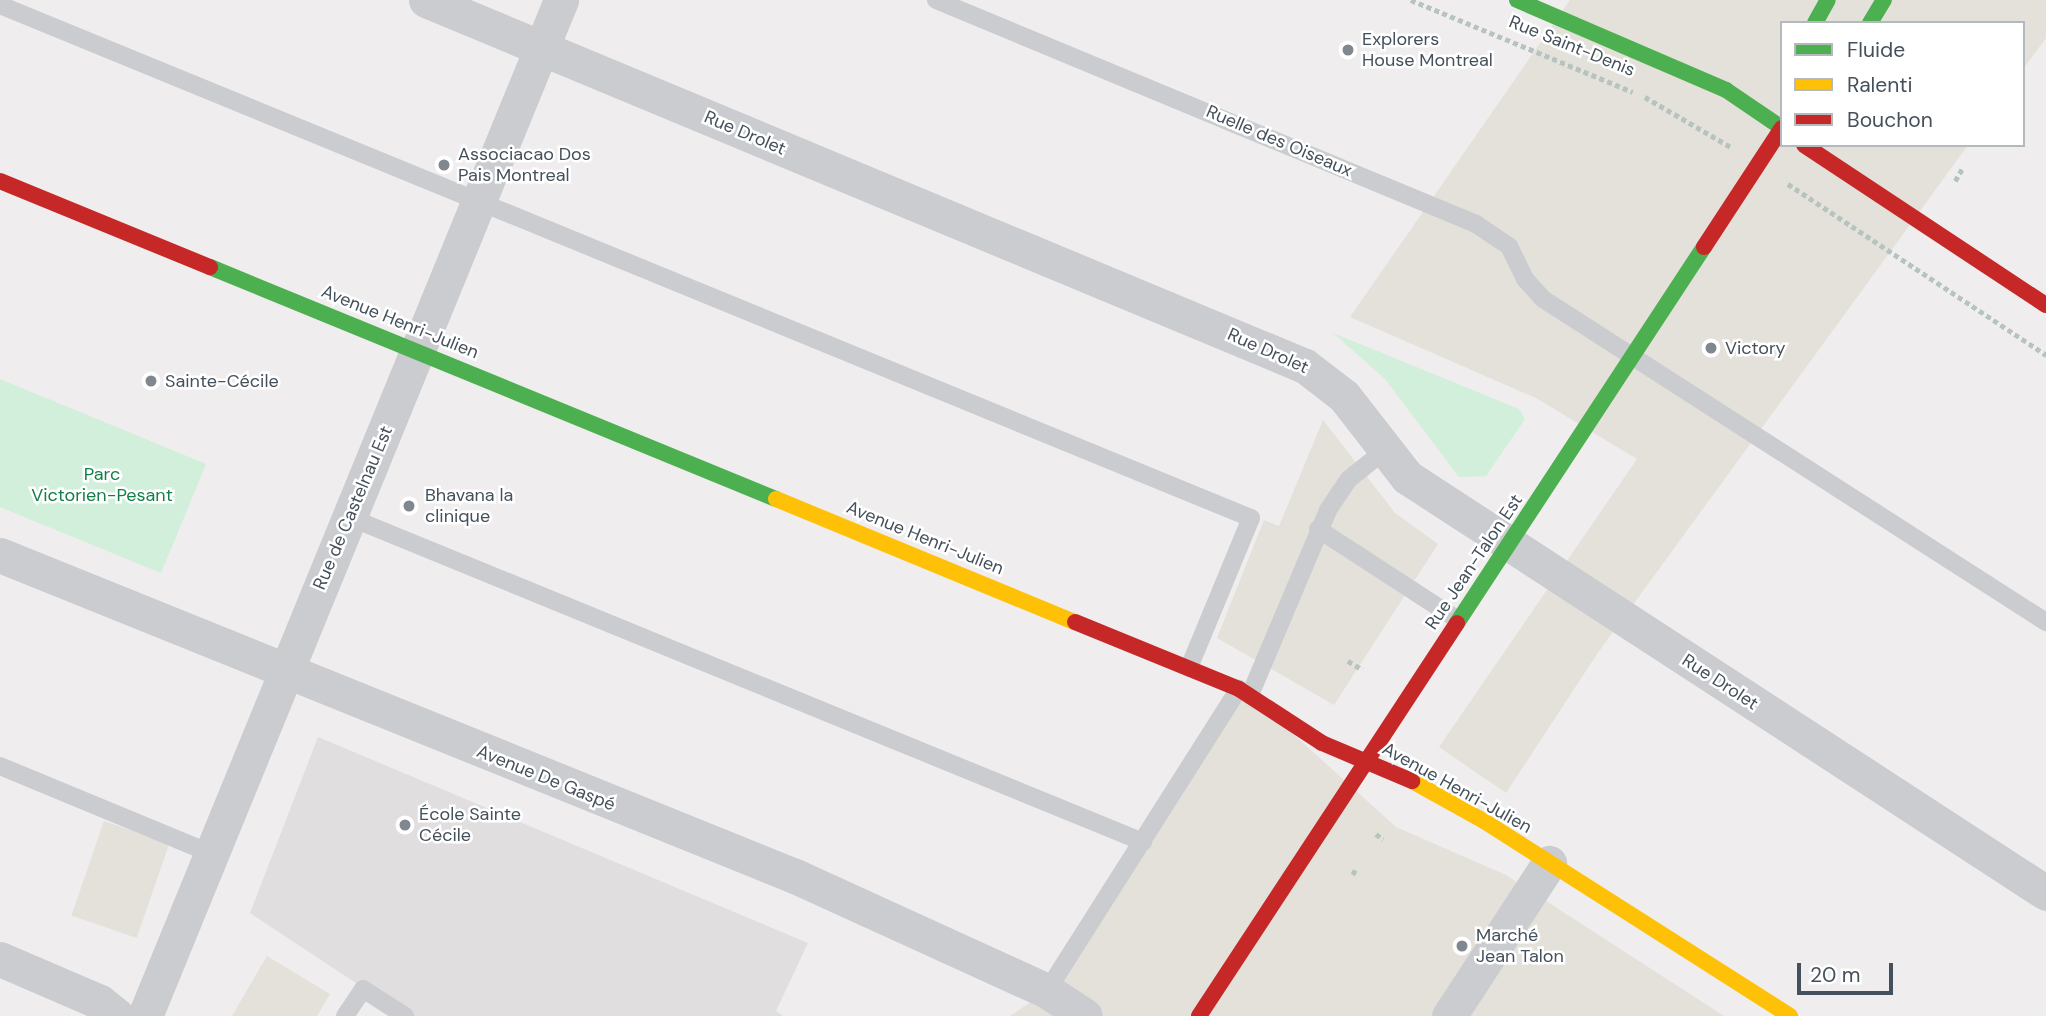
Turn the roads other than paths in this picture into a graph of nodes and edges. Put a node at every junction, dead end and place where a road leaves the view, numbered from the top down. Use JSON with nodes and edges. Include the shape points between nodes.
{"nodes":[{"id":1,"x":426,"y":0,"type":"edge"},
{"id":2,"x":561,"y":0,"type":"edge"},
{"id":3,"x":936,"y":0,"type":"edge"},
{"id":4,"x":1517,"y":0,"type":"edge"},
{"id":5,"x":1828,"y":0,"type":"edge"},
{"id":6,"x":1884,"y":0,"type":"edge"},
{"id":7,"x":0,"y":5,"type":"edge"},
{"id":8,"x":1816,"y":21,"type":"edge"},
{"id":9,"x":1871,"y":21,"type":"edge"},
{"id":10,"x":540,"y":48,"type":"junction"},
{"id":11,"x":1780,"y":126,"type":"edge"},
{"id":12,"x":1780,"y":130,"type":"edge"},
{"id":13,"x":1807,"y":147,"type":"edge"},
{"id":14,"x":0,"y":181,"type":"edge"},
{"id":15,"x":476,"y":201,"type":"junction"},
{"id":16,"x":2046,"y":305,"type":"edge"},
{"id":17,"x":419,"y":352,"type":"junction"},
{"id":18,"x":1633,"y":354,"type":"junction"},
{"id":19,"x":1384,"y":451,"type":"junction"},
{"id":20,"x":349,"y":517,"type":"junction"},
{"id":21,"x":1318,"y":529,"type":"junction"},
{"id":22,"x":1510,"y":543,"type":"junction"},
{"id":23,"x":0,"y":555,"type":"edge"},
{"id":24,"x":1458,"y":620,"type":"junction"},
{"id":25,"x":2046,"y":622,"type":"edge"},
{"id":26,"x":1189,"y":668,"type":"junction"},
{"id":27,"x":285,"y":674,"type":"junction"},
{"id":28,"x":1244,"y":692,"type":"junction"},
{"id":29,"x":1366,"y":760,"type":"junction"},
{"id":30,"x":0,"y":766,"type":"edge"},
{"id":31,"x":1143,"y":842,"type":"junction"},
{"id":32,"x":210,"y":853,"type":"junction"},
{"id":33,"x":1549,"y":863,"type":"junction"},
{"id":34,"x":2046,"y":893,"type":"edge"},
{"id":35,"x":0,"y":959,"type":"edge"},
{"id":36,"x":1047,"y":991,"type":"junction"},
{"id":37,"x":117,"y":1016,"type":"edge"},
{"id":38,"x":145,"y":1016,"type":"edge"},
{"id":39,"x":345,"y":1016,"type":"edge"},
{"id":40,"x":405,"y":1016,"type":"edge"},
{"id":41,"x":1085,"y":1016,"type":"edge"},
{"id":42,"x":1199,"y":1016,"type":"edge"},
{"id":43,"x":1450,"y":1016,"type":"edge"},
{"id":44,"x":1790,"y":1016,"type":"edge"}],
"edges":[{"from":1,"to":10,"type":"street","name":"Rue Drolet"},
{"from":2,"to":10,"type":"street","name":"Rue de Castelnau Est"},
{"from":3,"to":18,"type":"lane","name":"Ruelle des Oiseaux","via":[[1476,224],[1509,246],[1537,294]]},
{"from":4,"to":11,"type":"street","name":"Rue Saint-Denis","via":[[1726,90]]},
{"from":5,"to":8,"type":"street"},
{"from":6,"to":9,"type":"street"},
{"from":7,"to":15,"type":"lane"},
{"from":10,"to":15,"type":"street","name":"Rue de Castelnau Est"},
{"from":10,"to":19,"type":"street","name":"Rue Drolet","via":[[1297,362],[1344,396]]},
{"from":12,"to":18,"type":"street","name":"Rue Jean-Talon Est"},
{"from":13,"to":16,"type":"street"},
{"from":14,"to":17,"type":"street","name":"Avenue Henri-Julien"},
{"from":15,"to":17,"type":"street","name":"Rue de Castelnau Est"},
{"from":15,"to":26,"type":"lane","via":[[1251,517]]},
{"from":17,"to":20,"type":"street","name":"Rue de Castelnau Est"},
{"from":17,"to":26,"type":"street","name":"Avenue Henri-Julien"},
{"from":18,"to":22,"type":"street","name":"Rue Jean-Talon Est"},
{"from":18,"to":25,"type":"lane","name":"Ruelle des Oiseaux"},
{"from":19,"to":21,"type":"lane","via":[[1349,479]]},
{"from":19,"to":22,"type":"street","name":"Rue Drolet","via":[[1407,477]]},
{"from":20,"to":27,"type":"street","name":"Rue de Castelnau Est"},
{"from":20,"to":31,"type":"lane"},
{"from":21,"to":24,"type":"lane"},
{"from":21,"to":28,"type":"lane"},
{"from":22,"to":24,"type":"street","name":"Rue Jean-Talon Est"},
{"from":22,"to":34,"type":"street","name":"Rue Drolet"},
{"from":23,"to":27,"type":"street","name":"Avenue De Gaspé"},
{"from":24,"to":29,"type":"street","name":"Rue Jean-Talon Est"},
{"from":26,"to":28,"type":"street","name":"Avenue Henri-Julien"},
{"from":27,"to":32,"type":"street","name":"Rue de Castelnau Est"},
{"from":27,"to":36,"type":"street","name":"Avenue De Gaspé","via":[[795,876]]},
{"from":28,"to":29,"type":"street","name":"Avenue Henri-Julien","via":[[1322,743]]},
{"from":28,"to":31,"type":"lane"},
{"from":29,"to":33,"type":"street","name":"Avenue Henri-Julien","via":[[1441,797]]},
{"from":29,"to":42,"type":"street","name":"Rue Jean-Talon Est"},
{"from":30,"to":32,"type":"lane"},
{"from":31,"to":36,"type":"lane"},
{"from":32,"to":38,"type":"street","name":"Rue de Castelnau Est"},
{"from":33,"to":43,"type":"street"},
{"from":33,"to":44,"type":"street","name":"Avenue Henri-Julien"},
{"from":35,"to":37,"type":"street","via":[[100,1002]]},
{"from":36,"to":41,"type":"street","name":"Avenue De Gaspé"},
{"from":39,"to":40,"type":"lane","via":[[363,989]]}]}
